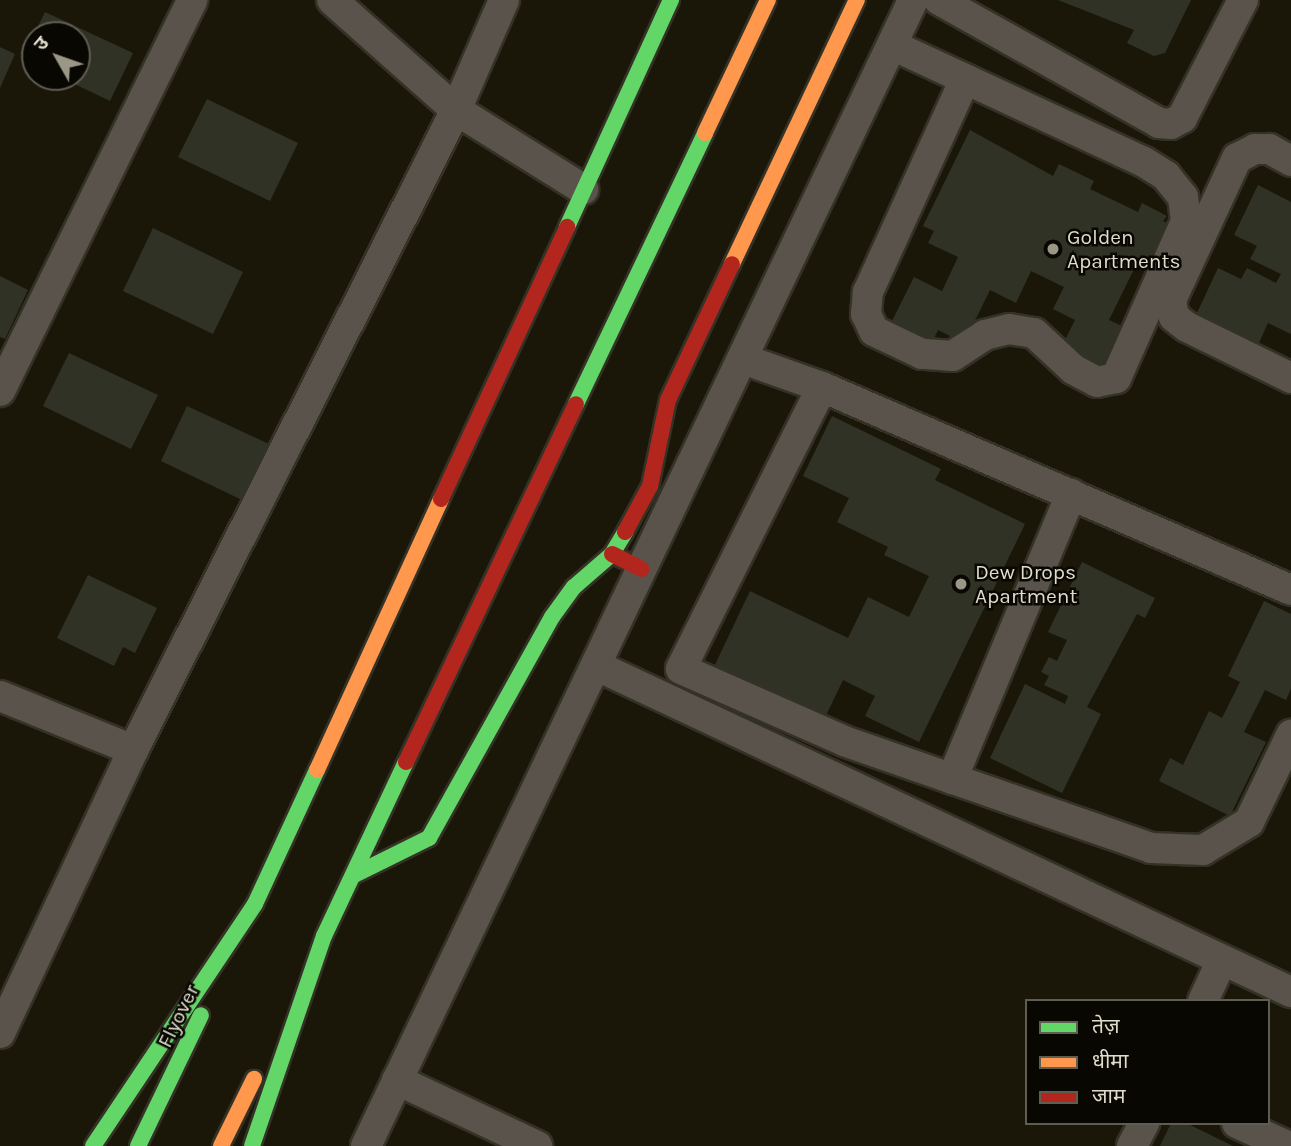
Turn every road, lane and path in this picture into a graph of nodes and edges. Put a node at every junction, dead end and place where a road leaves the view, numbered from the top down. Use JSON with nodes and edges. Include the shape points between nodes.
{"nodes":[{"id":1,"x":192,"y":0,"type":"edge"},
{"id":2,"x":332,"y":0,"type":"edge"},
{"id":3,"x":505,"y":0,"type":"edge"},
{"id":4,"x":671,"y":0,"type":"edge"},
{"id":5,"x":768,"y":0,"type":"edge"},
{"id":6,"x":857,"y":0,"type":"edge"},
{"id":7,"x":914,"y":0,"type":"edge"},
{"id":8,"x":939,"y":0,"type":"edge"},
{"id":9,"x":1243,"y":0,"type":"edge"},
{"id":10,"x":986,"y":10,"type":"edge"},
{"id":11,"x":892,"y":45,"type":"junction"},
{"id":12,"x":965,"y":79,"type":"junction"},
{"id":13,"x":456,"y":110,"type":"junction"},
{"id":14,"x":1291,"y":161,"type":"edge"},
{"id":15,"x":583,"y":189,"type":"junction"},
{"id":16,"x":743,"y":359,"type":"junction"},
{"id":17,"x":1291,"y":378,"type":"edge"},
{"id":18,"x":822,"y":387,"type":"junction"},
{"id":19,"x":0,"y":391,"type":"edge"},
{"id":20,"x":1071,"y":494,"type":"junction"},
{"id":21,"x":612,"y":554,"type":"junction"},
{"id":22,"x":641,"y":569,"type":"junction"},
{"id":23,"x":1291,"y":590,"type":"edge"},
{"id":24,"x":597,"y":666,"type":"junction"},
{"id":25,"x":0,"y":696,"type":"edge"},
{"id":26,"x":1291,"y":735,"type":"edge"},
{"id":27,"x":133,"y":750,"type":"junction"},
{"id":28,"x":952,"y":779,"type":"junction"},
{"id":29,"x":354,"y":875,"type":"junction"},
{"id":30,"x":255,"y":904,"type":"junction"},
{"id":31,"x":324,"y":936,"type":"junction"},
{"id":32,"x":1222,"y":960,"type":"junction"},
{"id":33,"x":1291,"y":992,"type":"edge"},
{"id":34,"x":1204,"y":999,"type":"edge"},
{"id":35,"x":3,"y":1017,"type":"edge"},
{"id":36,"x":397,"y":1080,"type":"junction"},
{"id":37,"x":1143,"y":1125,"type":"edge"},
{"id":38,"x":1241,"y":1125,"type":"edge"},
{"id":39,"x":93,"y":1146,"type":"edge"},
{"id":40,"x":138,"y":1146,"type":"edge"},
{"id":41,"x":221,"y":1146,"type":"edge"},
{"id":42,"x":252,"y":1146,"type":"edge"},
{"id":43,"x":366,"y":1146,"type":"edge"},
{"id":44,"x":537,"y":1146,"type":"edge"},
{"id":45,"x":1132,"y":1146,"type":"edge"},
{"id":46,"x":1287,"y":1146,"type":"edge"}],
"edges":[{"from":1,"to":19,"type":"street"},
{"from":2,"to":13,"type":"street"},
{"from":3,"to":13,"type":"street"},
{"from":4,"to":15,"type":"main road"},
{"from":5,"to":29,"type":"main road"},
{"from":6,"to":21,"type":"main road","via":[[668,400],[650,486]]},
{"from":7,"to":11,"type":"street"},
{"from":8,"to":10,"type":"street"},
{"from":9,"to":10,"type":"street","via":[[1182,118],[1171,124],[1159,123]]},
{"from":11,"to":12,"type":"street"},
{"from":11,"to":16,"type":"street"},
{"from":12,"to":12,"type":"street","via":[[1144,162],[1166,176],[1183,197],[1186,220],[1116,378],[1097,382],[1073,369],[1034,333],[1009,329],[985,335],[953,356],[922,354],[874,331],[866,314],[868,292]]},
{"from":13,"to":15,"type":"street"},
{"from":13,"to":27,"type":"street"},
{"from":14,"to":17,"type":"street","via":[[1269,149],[1255,149],[1237,158],[1171,300],[1174,317],[1187,327]]},
{"from":15,"to":30,"type":"main road"},
{"from":16,"to":18,"type":"street"},
{"from":16,"to":22,"type":"street"},
{"from":18,"to":20,"type":"street"},
{"from":18,"to":28,"type":"street","via":[[681,668],[845,741]]},
{"from":20,"to":23,"type":"street"},
{"from":20,"to":28,"type":"street"},
{"from":21,"to":22,"type":"main road"},
{"from":21,"to":29,"type":"main road","via":[[574,587],[552,617],[429,838]]},
{"from":22,"to":24,"type":"street"},
{"from":24,"to":32,"type":"street"},
{"from":24,"to":36,"type":"street"},
{"from":25,"to":27,"type":"street"},
{"from":26,"to":28,"type":"street","via":[[1249,822],[1203,850],[1151,848]]},
{"from":27,"to":35,"type":"street"},
{"from":29,"to":31,"type":"main road"},
{"from":30,"to":39,"type":"main road"},
{"from":30,"to":40,"type":"main road","name":"Flyover"},
{"from":31,"to":41,"type":"main road"},
{"from":31,"to":42,"type":"main road"},
{"from":32,"to":33,"type":"street"},
{"from":32,"to":34,"type":"street"},
{"from":36,"to":43,"type":"street"},
{"from":36,"to":44,"type":"street"},
{"from":37,"to":45,"type":"street"},
{"from":38,"to":46,"type":"street"}]}
